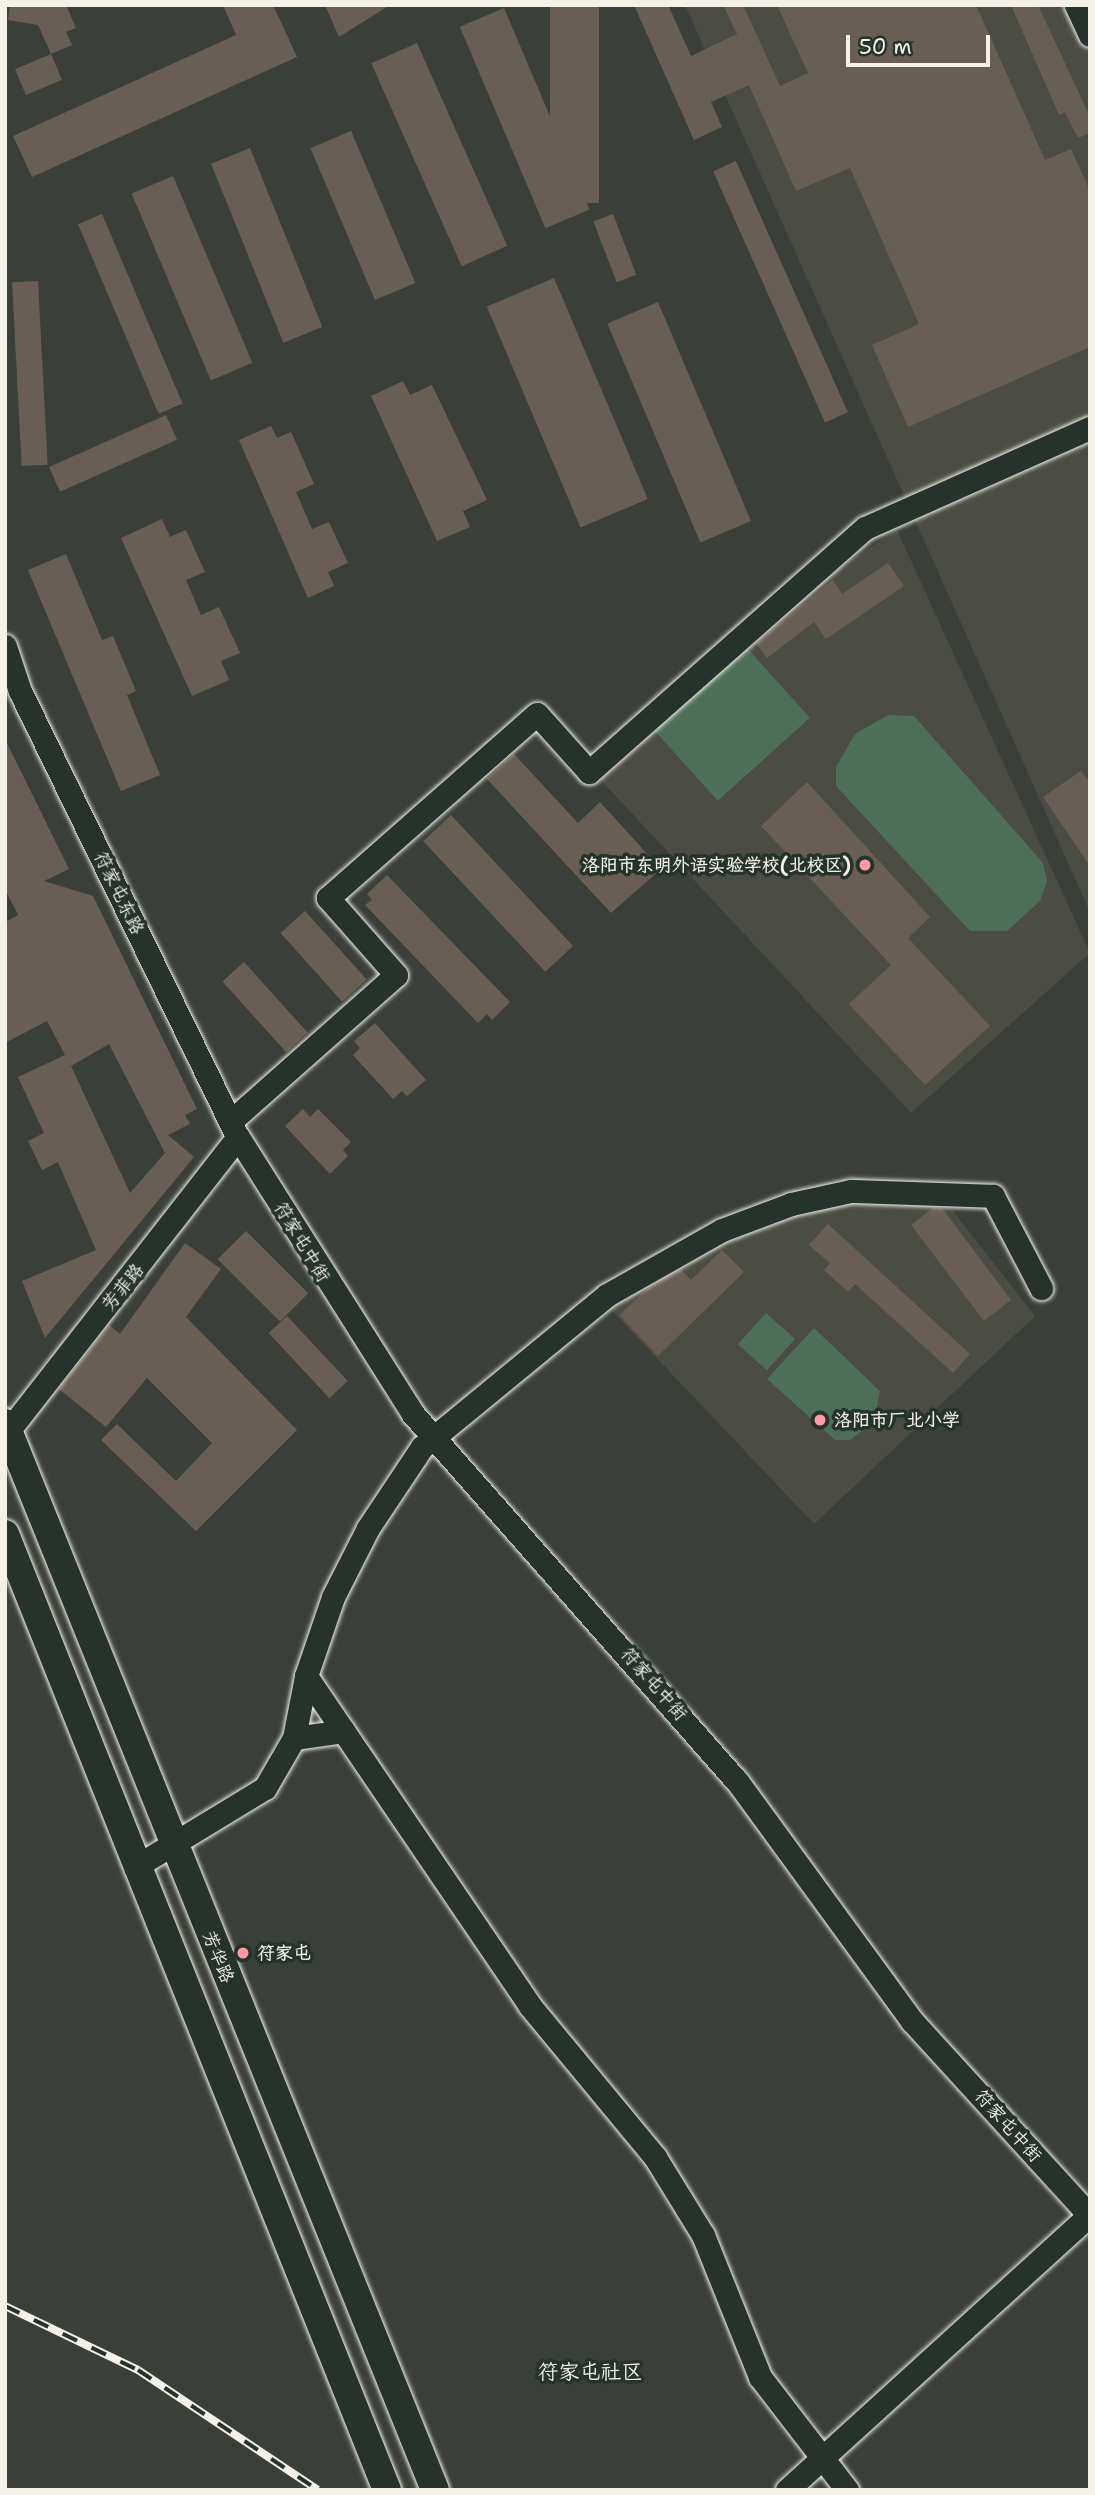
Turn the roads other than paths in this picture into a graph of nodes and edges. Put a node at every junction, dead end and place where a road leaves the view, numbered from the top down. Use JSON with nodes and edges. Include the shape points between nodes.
{"nodes":[{"id":1,"x":1076,"y":5,"type":"edge"},
{"id":2,"x":1090,"y":35,"type":"edge"},
{"id":3,"x":1090,"y":428,"type":"edge"},
{"id":4,"x":5,"y":646,"type":"edge"},
{"id":5,"x":235,"y":1129,"type":"junction"},
{"id":6,"x":1041,"y":1288,"type":"dead end"},
{"id":7,"x":6,"y":1430,"type":"edge"},
{"id":8,"x":431,"y":1435,"type":"junction"},
{"id":9,"x":5,"y":1534,"type":"edge"},
{"id":10,"x":306,"y":1676,"type":"junction"},
{"id":11,"x":344,"y":1731,"type":"junction"},
{"id":12,"x":294,"y":1738,"type":"junction"},
{"id":13,"x":172,"y":1845,"type":"junction"},
{"id":14,"x":135,"y":1867,"type":"junction"},
{"id":15,"x":1089,"y":2216,"type":"edge"},
{"id":16,"x":820,"y":2458,"type":"junction"},
{"id":17,"x":387,"y":2490,"type":"edge"},
{"id":18,"x":435,"y":2490,"type":"edge"},
{"id":19,"x":787,"y":2490,"type":"edge"},
{"id":20,"x":847,"y":2490,"type":"edge"}],
"edges":[{"from":1,"to":2,"type":"street"},
{"from":3,"to":5,"type":"street","name":"芳菲路","via":[[865,528],[589,772],[537,714],[328,898],[396,975]]},
{"from":4,"to":5,"type":"street","name":"符家屯东路","via":[[20,691]]},
{"from":5,"to":7,"type":"street","name":"芳菲路"},
{"from":5,"to":8,"type":"street","name":"符家屯中街","via":[[345,1314]]},
{"from":6,"to":8,"type":"street","via":[[993,1196],[851,1191],[791,1204],[670,1256],[607,1296]]},
{"from":7,"to":13,"type":"main road","name":"芳华路"},
{"from":8,"to":10,"type":"street","via":[[368,1528],[333,1597]]},
{"from":8,"to":15,"type":"street","name":"符家屯中街","via":[[737,1781],[912,2021]]},
{"from":9,"to":14,"type":"main road"},
{"from":10,"to":11,"type":"street"},
{"from":10,"to":12,"type":"street"},
{"from":11,"to":12,"type":"street"},
{"from":11,"to":16,"type":"street","via":[[530,2006],[655,2157],[703,2235],[760,2377]]},
{"from":12,"to":13,"type":"street","via":[[265,1788]]},
{"from":13,"to":14,"type":"street"},
{"from":13,"to":18,"type":"main road","name":"芳华路"},
{"from":14,"to":17,"type":"main road"},
{"from":15,"to":16,"type":"street"},
{"from":16,"to":19,"type":"street"},
{"from":16,"to":20,"type":"street"}]}
